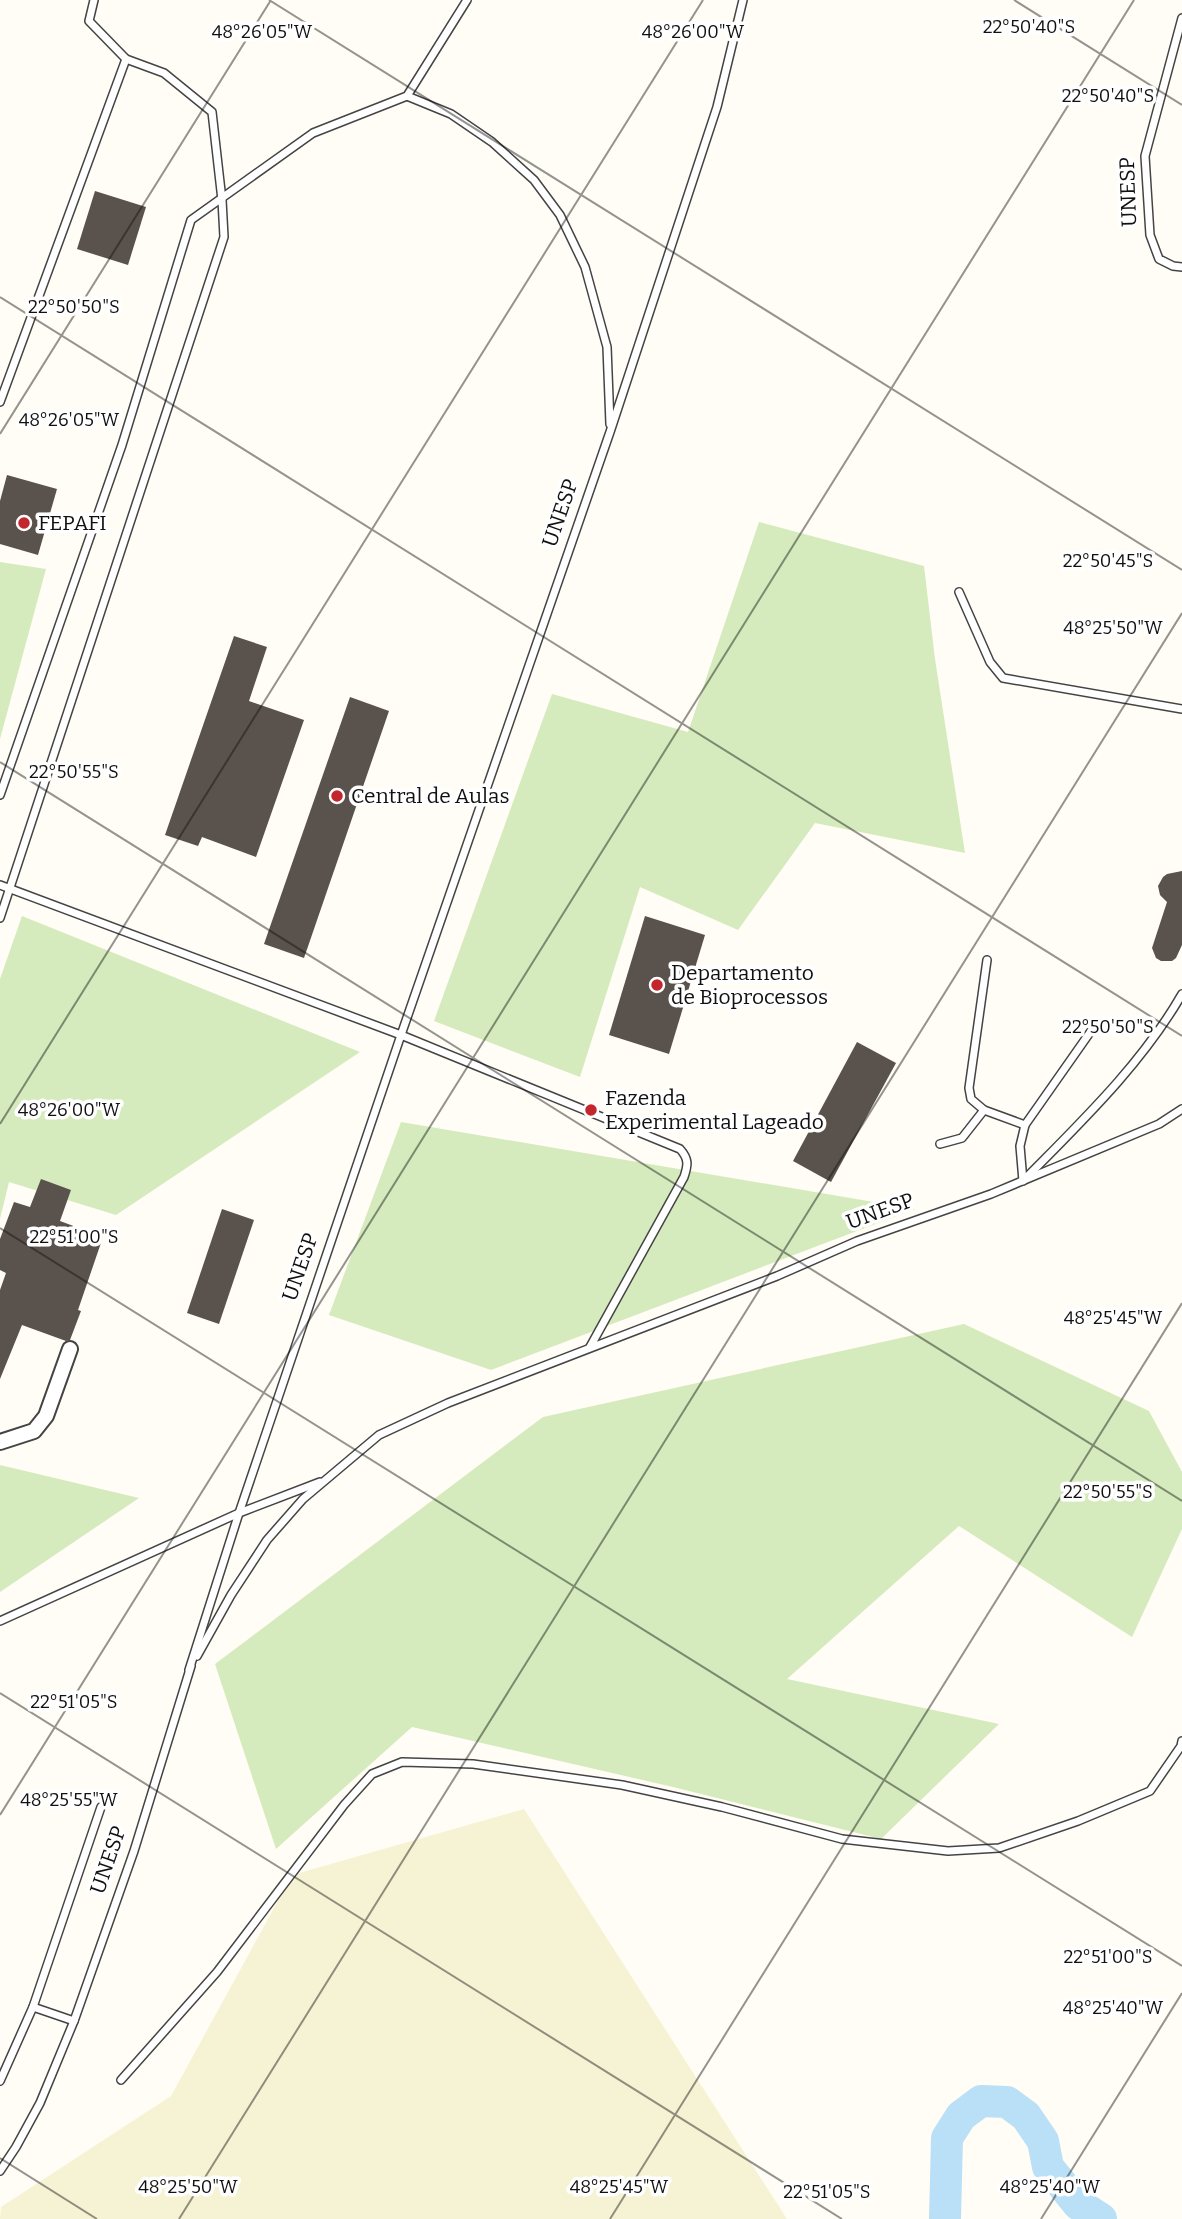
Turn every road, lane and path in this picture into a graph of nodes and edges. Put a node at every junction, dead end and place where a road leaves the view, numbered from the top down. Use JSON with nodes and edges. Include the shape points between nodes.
{"nodes":[{"id":1,"x":94,"y":0,"type":"edge"},
{"id":2,"x":467,"y":0,"type":"edge"},
{"id":3,"x":743,"y":0,"type":"edge"},
{"id":4,"x":1182,"y":18,"type":"edge"},
{"id":5,"x":126,"y":58,"type":"junction"},
{"id":6,"x":407,"y":96,"type":"junction"},
{"id":7,"x":222,"y":200,"type":"junction"},
{"id":8,"x":1182,"y":267,"type":"edge"},
{"id":9,"x":0,"y":402,"type":"edge"},
{"id":10,"x":610,"y":432,"type":"junction"},
{"id":11,"x":959,"y":592,"type":"dead end"},
{"id":12,"x":1182,"y":709,"type":"edge"},
{"id":13,"x":0,"y":795,"type":"edge"},
{"id":14,"x":0,"y":885,"type":"edge"},
{"id":15,"x":10,"y":889,"type":"junction"},
{"id":16,"x":0,"y":918,"type":"edge"},
{"id":17,"x":987,"y":960,"type":"dead end"},
{"id":18,"x":1182,"y":994,"type":"edge"},
{"id":19,"x":1091,"y":1031,"type":"dead end"},
{"id":20,"x":401,"y":1035,"type":"junction"},
{"id":21,"x":1182,"y":1109,"type":"edge"},
{"id":22,"x":984,"y":1110,"type":"junction"},
{"id":23,"x":1025,"y":1125,"type":"junction"},
{"id":24,"x":940,"y":1144,"type":"dead end"},
{"id":25,"x":1023,"y":1181,"type":"junction"},
{"id":26,"x":590,"y":1348,"type":"junction"},
{"id":27,"x":70,"y":1349,"type":"dead end"},
{"id":28,"x":0,"y":1443,"type":"edge"},
{"id":29,"x":327,"y":1479,"type":"junction"},
{"id":30,"x":239,"y":1513,"type":"junction"},
{"id":31,"x":0,"y":1621,"type":"edge"},
{"id":32,"x":189,"y":1670,"type":"junction"},
{"id":33,"x":1182,"y":1741,"type":"edge"},
{"id":34,"x":101,"y":1807,"type":"dead end"},
{"id":35,"x":33,"y":2007,"type":"junction"},
{"id":36,"x":74,"y":2021,"type":"junction"},
{"id":37,"x":121,"y":2080,"type":"dead end"},
{"id":38,"x":0,"y":2081,"type":"edge"},
{"id":39,"x":0,"y":2171,"type":"edge"}],
"edges":[{"from":1,"to":5,"type":"lane","via":[[89,22]]},
{"from":2,"to":6,"type":"lane"},
{"from":3,"to":10,"type":"lane","name":"UNESP","via":[[717,107]]},
{"from":4,"to":8,"type":"lane","name":"UNESP","via":[[1145,156],[1150,235],[1159,259]]},
{"from":5,"to":7,"type":"lane","via":[[163,73],[212,112]]},
{"from":5,"to":9,"type":"lane"},
{"from":6,"to":7,"type":"lane","via":[[313,134]]},
{"from":6,"to":10,"type":"lane","via":[[451,114],[492,142],[534,180],[560,215],[585,267],[607,347]]},
{"from":7,"to":13,"type":"lane","via":[[191,220],[122,445]]},
{"from":7,"to":15,"type":"lane","via":[[224,236]]},
{"from":10,"to":20,"type":"lane","name":"UNESP"},
{"from":11,"to":12,"type":"lane","via":[[990,662],[1003,678]]},
{"from":14,"to":15,"type":"lane"},
{"from":15,"to":16,"type":"lane"},
{"from":15,"to":20,"type":"lane"},
{"from":17,"to":22,"type":"lane","via":[[969,1088],[971,1099]]},
{"from":18,"to":25,"type":"lane","via":[[1163,1026],[1130,1065]]},
{"from":19,"to":23,"type":"lane"},
{"from":20,"to":26,"type":"lane","via":[[680,1149],[685,1155],[684,1177]]},
{"from":20,"to":30,"type":"lane","name":"UNESP"},
{"from":21,"to":25,"type":"lane","name":"UNESP","via":[[1159,1124]]},
{"from":22,"to":23,"type":"lane"},
{"from":22,"to":24,"type":"lane","via":[[962,1138]]},
{"from":23,"to":25,"type":"lane","via":[[1020,1146]]},
{"from":25,"to":26,"type":"lane","name":"UNESP","via":[[857,1241]]},
{"from":26,"to":29,"type":"lane","name":"UNESP","via":[[379,1435]]},
{"from":27,"to":28,"type":"street","via":[[46,1416],[34,1431]]},
{"from":29,"to":30,"type":"lane","name":"UNESP"},
{"from":29,"to":32,"type":"lane","name":"UNESP","via":[[267,1540]]},
{"from":30,"to":31,"type":"lane","name":"UNESP"},
{"from":30,"to":32,"type":"lane","name":"UNESP"},
{"from":32,"to":36,"type":"lane","name":"UNESP","via":[[134,1851]]},
{"from":33,"to":37,"type":"lane","via":[[1150,1791],[999,1848],[948,1851],[842,1839],[622,1785],[473,1764],[402,1762],[372,1774],[344,1805],[217,1972]]},
{"from":34,"to":35,"type":"lane","name":"UNESP"},
{"from":35,"to":36,"type":"lane"},
{"from":35,"to":38,"type":"lane","name":"UNESP"},
{"from":36,"to":39,"type":"lane","name":"UNESP","via":[[40,2103]]}]}
